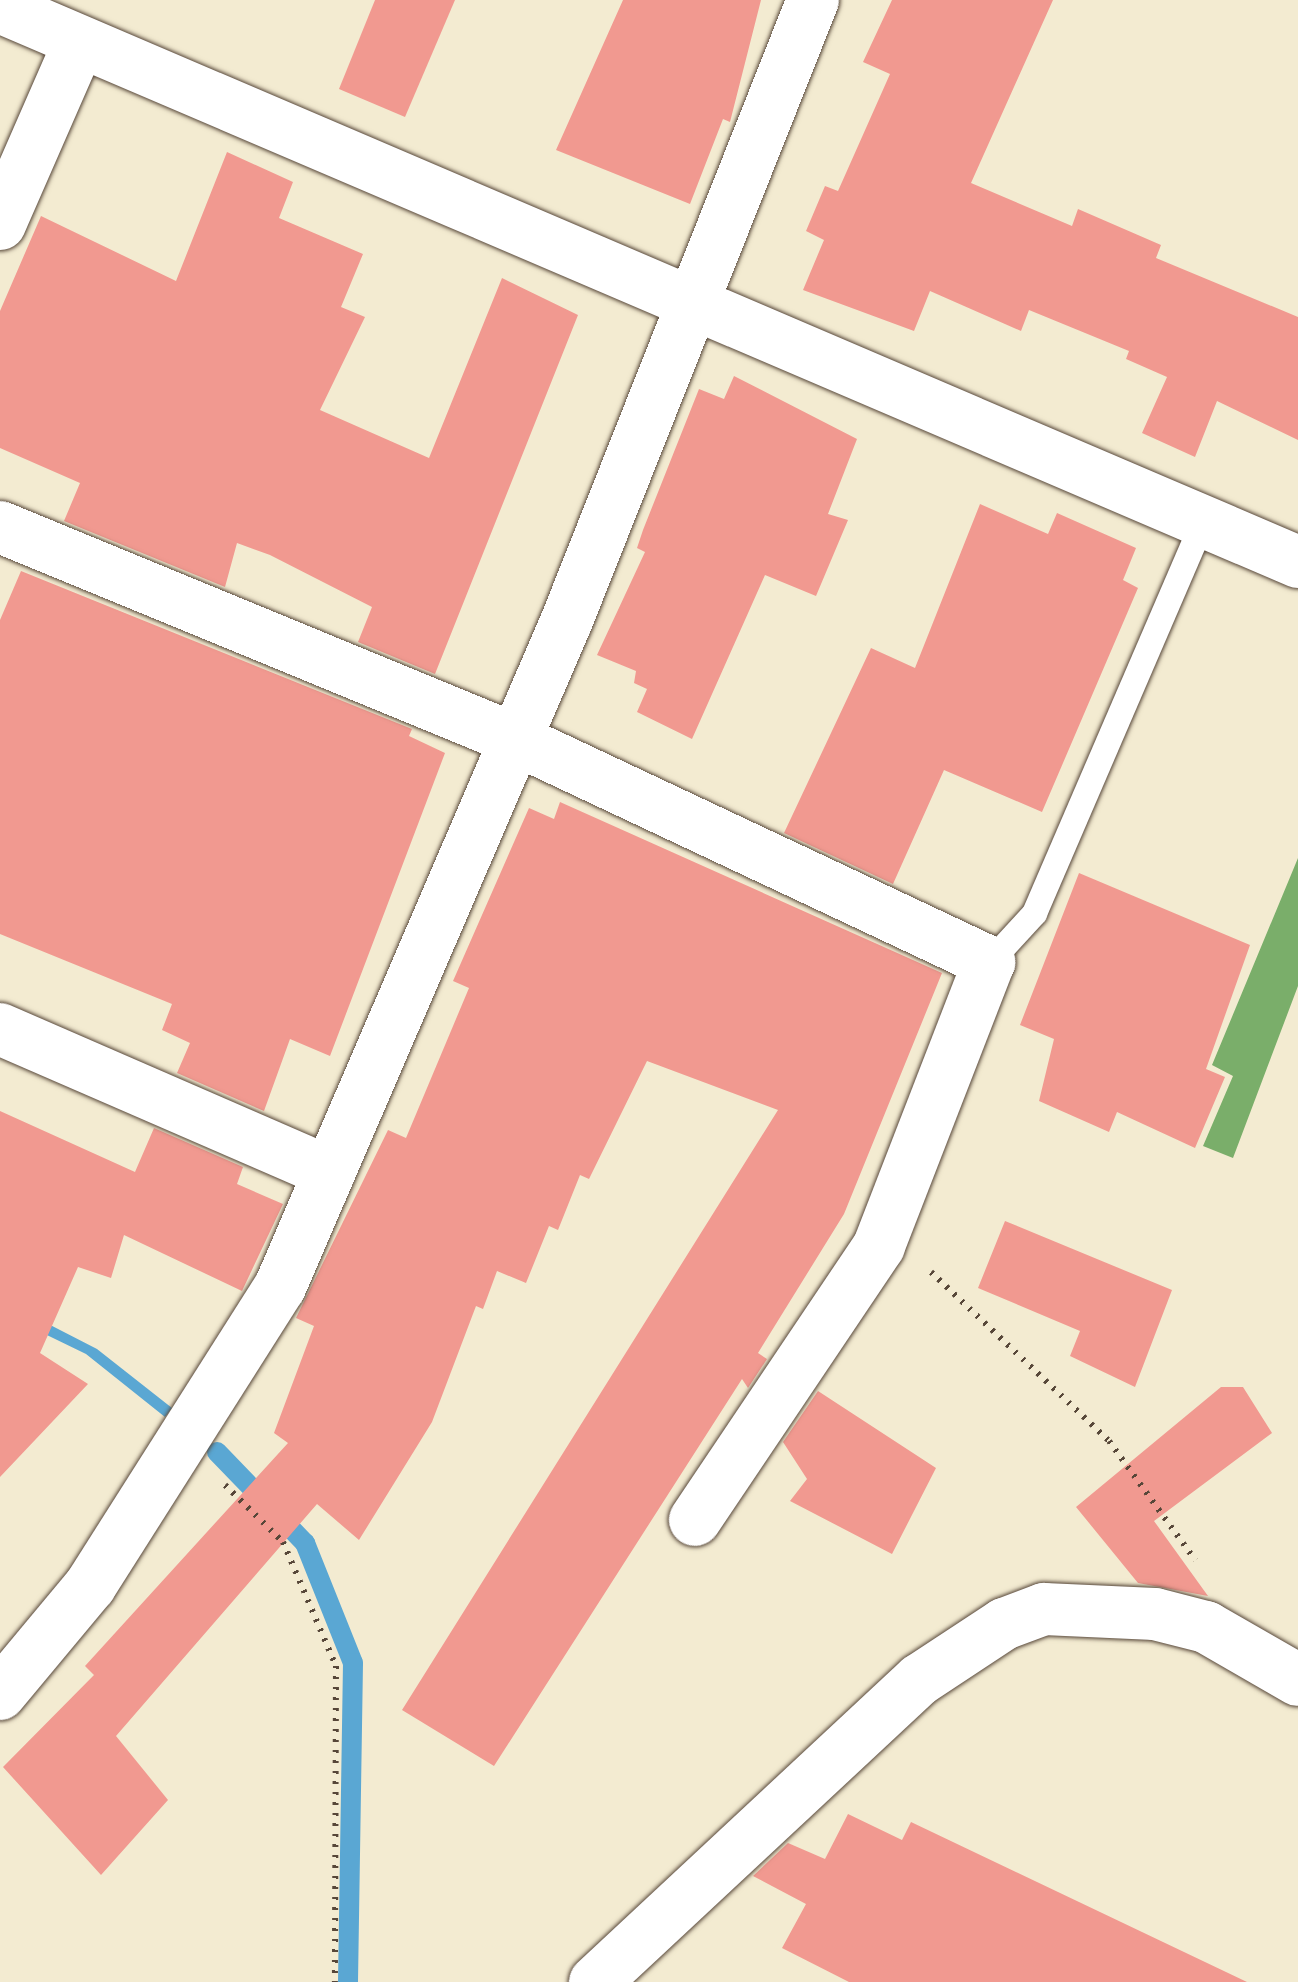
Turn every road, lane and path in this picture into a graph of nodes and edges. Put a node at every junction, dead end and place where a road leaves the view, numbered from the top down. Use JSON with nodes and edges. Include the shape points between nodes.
{"nodes":[{"id":1,"x":813,"y":0,"type":"edge"},
{"id":2,"x":0,"y":7,"type":"edge"},
{"id":3,"x":79,"y":43,"type":"junction"},
{"id":4,"x":0,"y":224,"type":"edge"},
{"id":5,"x":694,"y":304,"type":"junction"},
{"id":6,"x":1202,"y":523,"type":"junction"},
{"id":7,"x":0,"y":527,"type":"edge"},
{"id":8,"x":1298,"y":562,"type":"edge"},
{"id":9,"x":516,"y":740,"type":"junction"},
{"id":10,"x":990,"y":962,"type":"junction"},
{"id":11,"x":0,"y":1028,"type":"edge"},
{"id":12,"x":329,"y":1172,"type":"junction"},
{"id":13,"x":887,"y":1230,"type":"junction"},
{"id":14,"x":182,"y":1448,"type":"junction"},
{"id":15,"x":695,"y":1520,"type":"dead end"},
{"id":16,"x":1236,"y":1641,"type":"junction"},
{"id":17,"x":1298,"y":1680,"type":"edge"},
{"id":18,"x":0,"y":1694,"type":"edge"},
{"id":19,"x":335,"y":1982,"type":"edge"},
{"id":20,"x":595,"y":1982,"type":"edge"}],
"edges":[{"from":1,"to":5,"type":"street"},
{"from":2,"to":3,"type":"street"},
{"from":3,"to":4,"type":"street"},
{"from":3,"to":5,"type":"street"},
{"from":5,"to":6,"type":"street"},
{"from":5,"to":9,"type":"street"},
{"from":6,"to":8,"type":"street"},
{"from":6,"to":10,"type":"lane","via":[[1034,913]]},
{"from":7,"to":9,"type":"street"},
{"from":9,"to":10,"type":"street"},
{"from":9,"to":12,"type":"street"},
{"from":10,"to":13,"type":"street"},
{"from":11,"to":12,"type":"street"},
{"from":12,"to":14,"type":"street","via":[[280,1286]]},
{"from":13,"to":15,"type":"street"},
{"from":13,"to":16,"type":"path","via":[[1118,1451],[1173,1519]]},
{"from":14,"to":18,"type":"street","via":[[90,1586]]},
{"from":14,"to":19,"type":"path","via":[[283,1542],[324,1620],[336,1666],[343,1789]]},
{"from":16,"to":17,"type":"street"},
{"from":16,"to":20,"type":"street","via":[[1100,1606],[1044,1609],[968,1643]]}]}
